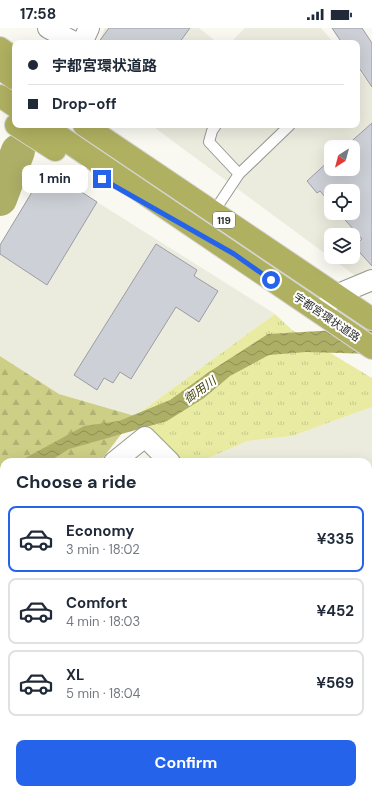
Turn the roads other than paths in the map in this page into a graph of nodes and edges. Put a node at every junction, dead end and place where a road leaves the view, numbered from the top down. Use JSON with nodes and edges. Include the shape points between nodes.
{"nodes":[{"id":1,"x":89,"y":28,"type":"edge"},
{"id":2,"x":50,"y":29,"type":"edge"},
{"id":3,"x":73,"y":40,"type":"edge"},
{"id":4,"x":79,"y":40,"type":"edge"},
{"id":5,"x":0,"y":48,"type":"edge"},
{"id":6,"x":12,"y":57,"type":"edge"},
{"id":7,"x":0,"y":68,"type":"edge"},
{"id":8,"x":12,"y":77,"type":"edge"},
{"id":9,"x":0,"y":96,"type":"edge"},
{"id":10,"x":12,"y":104,"type":"edge"},
{"id":11,"x":0,"y":115,"type":"edge"},
{"id":12,"x":12,"y":123,"type":"edge"},
{"id":13,"x":20,"y":128,"type":"edge"},
{"id":14,"x":47,"y":128,"type":"edge"},
{"id":15,"x":92,"y":128,"type":"edge"},
{"id":16,"x":214,"y":128,"type":"edge"},
{"id":17,"x":287,"y":128,"type":"edge"},
{"id":18,"x":111,"y":135,"type":"edge"},
{"id":19,"x":239,"y":174,"type":"junction"},
{"id":20,"x":213,"y":212,"type":"junction"},
{"id":21,"x":234,"y":254,"type":"junction"},
{"id":22,"x":372,"y":280,"type":"edge"},
{"id":23,"x":336,"y":295,"type":"junction"},
{"id":24,"x":320,"y":313,"type":"junction"},
{"id":25,"x":372,"y":319,"type":"edge"},
{"id":26,"x":372,"y":348,"type":"edge"},
{"id":27,"x":119,"y":458,"type":"edge"},
{"id":28,"x":166,"y":458,"type":"edge"}],
"edges":[{"from":1,"to":4,"type":"street"},
{"from":2,"to":3,"type":"street"},
{"from":5,"to":6,"type":"highway"},
{"from":7,"to":8,"type":"highway"},
{"from":9,"to":10,"type":"highway"},
{"from":11,"to":12,"type":"highway","number":"119"},
{"from":13,"to":21,"type":"highway","number":"119"},
{"from":14,"to":21,"type":"highway","name":"宇都宮環状道路","number":"119"},
{"from":15,"to":18,"type":"highway","number":"119"},
{"from":16,"to":19,"type":"lane","via":[[209,142]]},
{"from":17,"to":19,"type":"lane"},
{"from":18,"to":20,"type":"highway","number":"119"},
{"from":19,"to":20,"type":"lane"},
{"from":20,"to":23,"type":"highway","number":"119"},
{"from":21,"to":24,"type":"highway","name":"宇都宮環状道路","number":"119"},
{"from":22,"to":23,"type":"street"},
{"from":23,"to":24,"type":"street"},
{"from":23,"to":25,"type":"highway","number":"119"},
{"from":24,"to":26,"type":"highway","name":"宇都宮環状道路","number":"119"},
{"from":27,"to":28,"type":"street","via":[[145,437]]}]}
